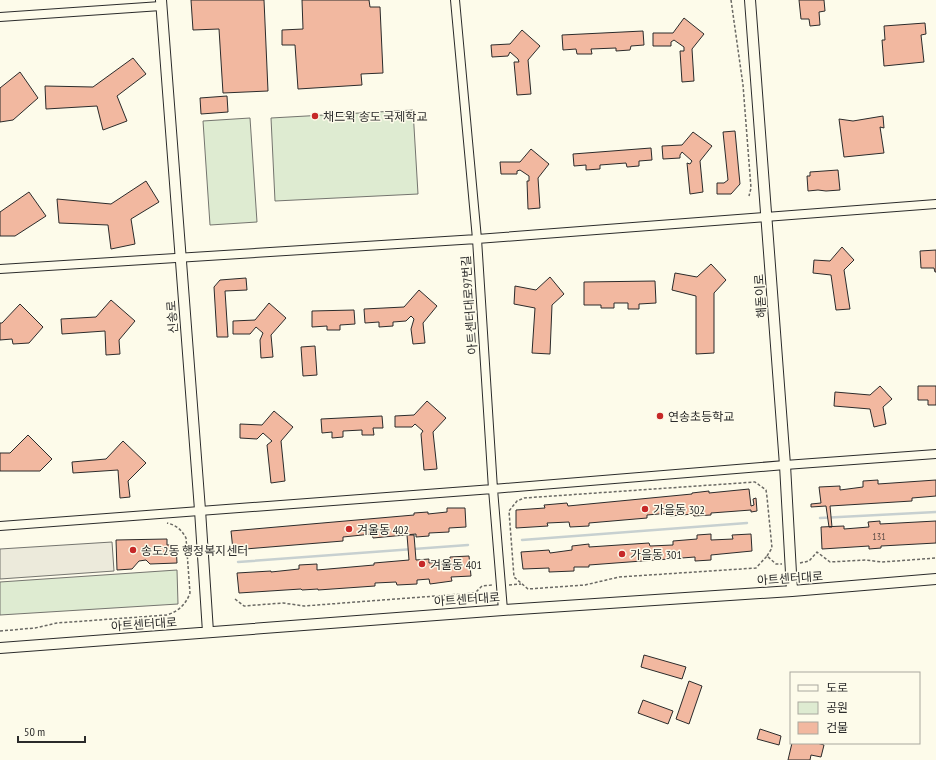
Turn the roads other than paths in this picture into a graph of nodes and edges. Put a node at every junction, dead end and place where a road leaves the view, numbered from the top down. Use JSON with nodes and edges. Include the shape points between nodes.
{"nodes":[{"id":1,"x":455,"y":0,"type":"edge"},
{"id":2,"x":750,"y":0,"type":"edge"},
{"id":3,"x":161,"y":3,"type":"edge"},
{"id":4,"x":0,"y":17,"type":"edge"},
{"id":5,"x":936,"y":204,"type":"edge"},
{"id":6,"x":767,"y":217,"type":"junction"},
{"id":7,"x":477,"y":239,"type":"junction"},
{"id":8,"x":181,"y":258,"type":"junction"},
{"id":9,"x":0,"y":269,"type":"edge"},
{"id":10,"x":936,"y":454,"type":"edge"},
{"id":11,"x":785,"y":465,"type":"junction"},
{"id":12,"x":493,"y":489,"type":"junction"},
{"id":13,"x":200,"y":510,"type":"junction"},
{"id":14,"x":0,"y":526,"type":"edge"},
{"id":15,"x":936,"y":579,"type":"edge"},
{"id":16,"x":792,"y":591,"type":"junction"},
{"id":17,"x":503,"y":610,"type":"junction"},
{"id":18,"x":208,"y":632,"type":"junction"},
{"id":19,"x":0,"y":648,"type":"edge"}],
"edges":[{"from":1,"to":7,"type":"street","name":"아트센터대로97번길"},
{"from":2,"to":6,"type":"street","name":"해돋이로"},
{"from":3,"to":4,"type":"street"},
{"from":3,"to":8,"type":"street","name":"신송로"},
{"from":5,"to":6,"type":"street"},
{"from":6,"to":7,"type":"street"},
{"from":6,"to":11,"type":"street","name":"해돋이로"},
{"from":7,"to":8,"type":"street"},
{"from":7,"to":12,"type":"street","name":"아트센터대로97번길"},
{"from":8,"to":9,"type":"street"},
{"from":8,"to":13,"type":"street","name":"신송로"},
{"from":10,"to":11,"type":"street"},
{"from":11,"to":12,"type":"street"},
{"from":11,"to":16,"type":"street","name":"해돋이로"},
{"from":12,"to":13,"type":"street"},
{"from":12,"to":17,"type":"street","name":"아트센터대로97번길"},
{"from":13,"to":14,"type":"street"},
{"from":13,"to":18,"type":"street","name":"신송로"},
{"from":15,"to":16,"type":"street","name":"아트센터대로"},
{"from":16,"to":17,"type":"street","name":"아트센터대로"},
{"from":17,"to":18,"type":"street","name":"아트센터대로"},
{"from":18,"to":19,"type":"street","name":"아트센터대로"}]}
